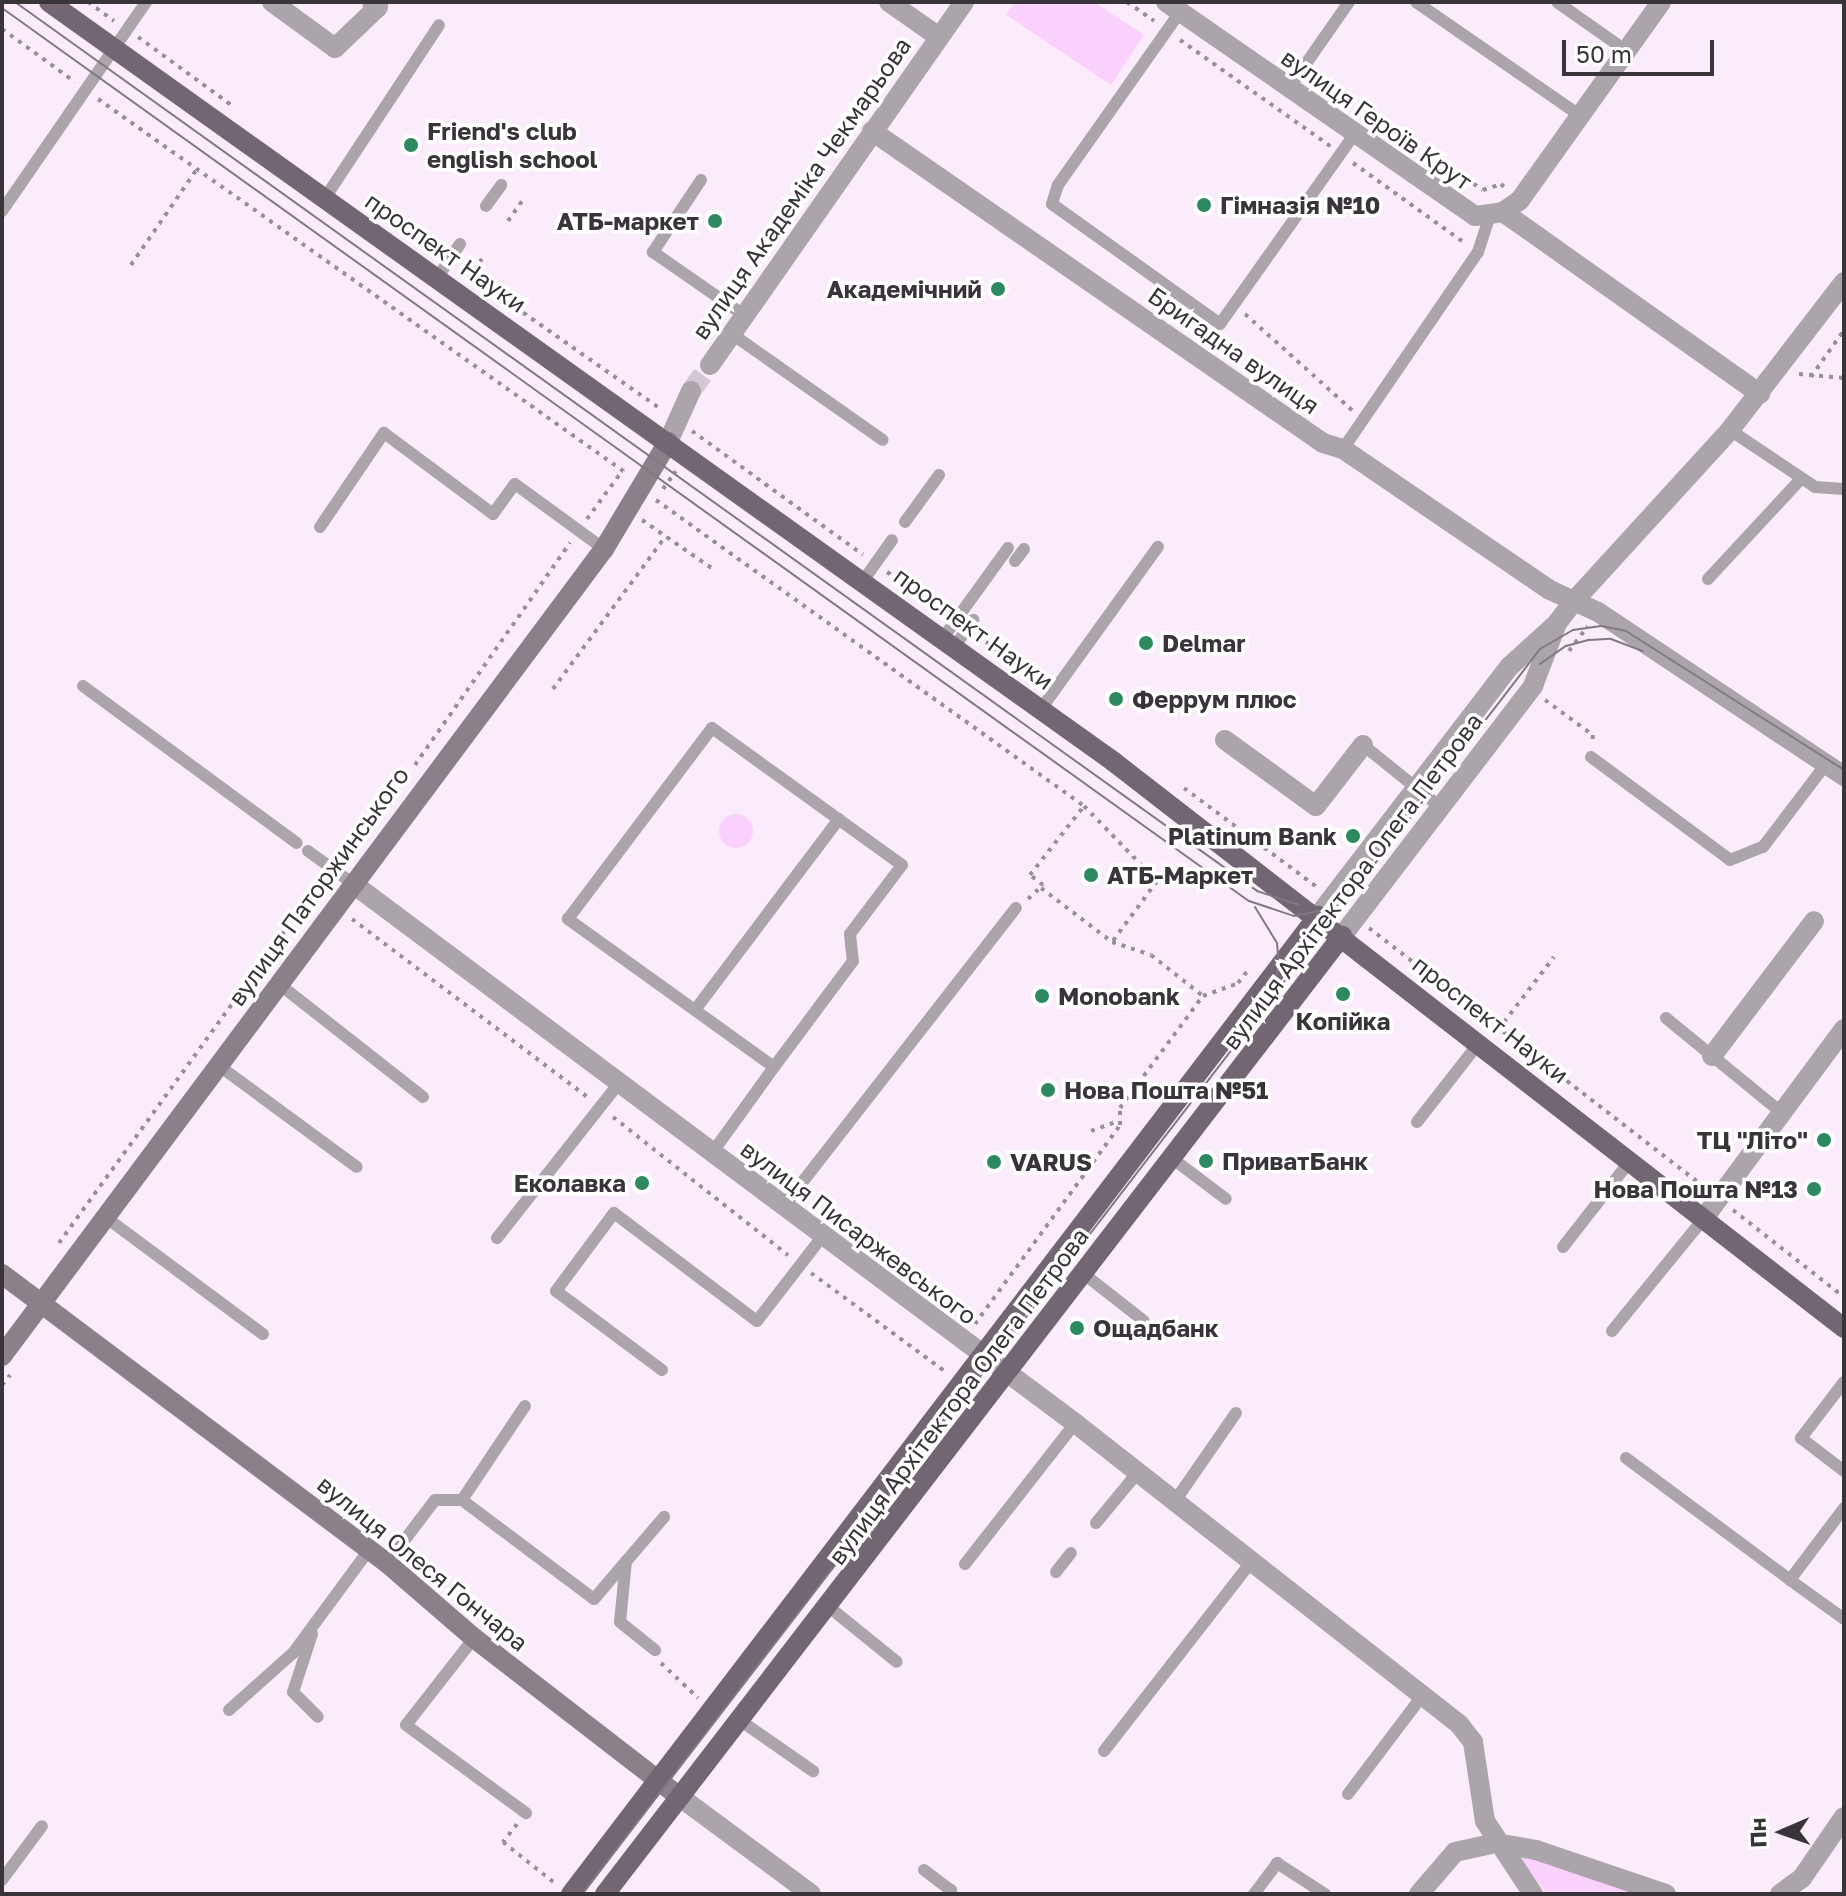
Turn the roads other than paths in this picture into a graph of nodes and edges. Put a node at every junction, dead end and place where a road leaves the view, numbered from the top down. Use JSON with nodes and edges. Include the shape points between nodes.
{"nodes":[{"id":1,"x":49,"y":2,"type":"edge"},
{"id":2,"x":146,"y":2,"type":"edge"},
{"id":3,"x":272,"y":2,"type":"edge"},
{"id":4,"x":372,"y":2,"type":"edge"},
{"id":5,"x":889,"y":2,"type":"edge"},
{"id":6,"x":964,"y":2,"type":"edge"},
{"id":7,"x":1349,"y":2,"type":"edge"},
{"id":8,"x":1416,"y":2,"type":"edge"},
{"id":9,"x":1557,"y":2,"type":"edge"},
{"id":10,"x":1661,"y":2,"type":"edge"},
{"id":11,"x":1173,"y":7,"type":"edge"},
{"id":12,"x":439,"y":25,"type":"dead end"},
{"id":13,"x":939,"y":37,"type":"junction"},
{"id":14,"x":114,"y":49,"type":"junction"},
{"id":15,"x":1628,"y":52,"type":"junction"},
{"id":16,"x":1289,"y":88,"type":"junction"},
{"id":17,"x":1582,"y":117,"type":"junction"},
{"id":18,"x":872,"y":131,"type":"junction"},
{"id":19,"x":1354,"y":135,"type":"junction"},
{"id":20,"x":701,"y":180,"type":"dead end"},
{"id":21,"x":501,"y":185,"type":"dead end"},
{"id":22,"x":325,"y":198,"type":"junction"},
{"id":23,"x":486,"y":206,"type":"dead end"},
{"id":24,"x":1504,"y":209,"type":"junction"},
{"id":25,"x":2,"y":211,"type":"edge"},
{"id":26,"x":460,"y":244,"type":"dead end"},
{"id":27,"x":437,"y":278,"type":"junction"},
{"id":28,"x":1841,"y":294,"type":"edge"},
{"id":29,"x":745,"y":316,"type":"junction"},
{"id":30,"x":732,"y":334,"type":"junction"},
{"id":31,"x":710,"y":365,"type":"tunnel mouth"},
{"id":32,"x":691,"y":391,"type":"tunnel mouth"},
{"id":33,"x":1760,"y":394,"type":"junction"},
{"id":34,"x":1730,"y":430,"type":"junction"},
{"id":35,"x":883,"y":440,"type":"dead end"},
{"id":36,"x":668,"y":442,"type":"junction"},
{"id":37,"x":1343,"y":449,"type":"junction"},
{"id":38,"x":939,"y":475,"type":"dead end"},
{"id":39,"x":1801,"y":479,"type":"junction"},
{"id":40,"x":1844,"y":489,"type":"edge"},
{"id":41,"x":905,"y":522,"type":"dead end"},
{"id":42,"x":320,"y":527,"type":"dead end"},
{"id":43,"x":892,"y":540,"type":"dead end"},
{"id":44,"x":1158,"y":547,"type":"dead end"},
{"id":45,"x":1008,"y":548,"type":"dead end"},
{"id":46,"x":604,"y":549,"type":"junction"},
{"id":47,"x":1024,"y":549,"type":"dead end"},
{"id":48,"x":1015,"y":561,"type":"dead end"},
{"id":49,"x":1708,"y":579,"type":"dead end"},
{"id":50,"x":863,"y":581,"type":"junction"},
{"id":51,"x":1574,"y":601,"type":"junction"},
{"id":52,"x":973,"y":620,"type":"dead end"},
{"id":53,"x":1557,"y":623,"type":"junction"},
{"id":54,"x":949,"y":642,"type":"junction"},
{"id":55,"x":83,"y":686,"type":"dead end"},
{"id":56,"x":1041,"y":709,"type":"junction"},
{"id":57,"x":1225,"y":740,"type":"dead end"},
{"id":58,"x":1363,"y":745,"type":"joint"},
{"id":59,"x":1591,"y":757,"type":"road end"},
{"id":60,"x":1826,"y":764,"type":"junction"},
{"id":61,"x":1844,"y":776,"type":"edge"},
{"id":62,"x":1417,"y":787,"type":"junction"},
{"id":63,"x":1439,"y":806,"type":"junction"},
{"id":64,"x":839,"y":819,"type":"junction"},
{"id":65,"x":352,"y":883,"type":"junction"},
{"id":66,"x":1016,"y":908,"type":"road end"},
{"id":67,"x":1318,"y":916,"type":"junction"},
{"id":68,"x":1814,"y":921,"type":"dead end"},
{"id":69,"x":1342,"y":936,"type":"junction"},
{"id":70,"x":279,"y":984,"type":"junction"},
{"id":71,"x":695,"y":1010,"type":"junction"},
{"id":72,"x":1666,"y":1018,"type":"dead end"},
{"id":73,"x":1844,"y":1029,"type":"edge"},
{"id":74,"x":1482,"y":1045,"type":"junction"},
{"id":75,"x":1712,"y":1056,"type":"junction"},
{"id":76,"x":218,"y":1065,"type":"junction"},
{"id":77,"x":774,"y":1067,"type":"junction"},
{"id":78,"x":619,"y":1083,"type":"junction"},
{"id":79,"x":423,"y":1097,"type":"dead end"},
{"id":80,"x":1782,"y":1113,"type":"junction"},
{"id":81,"x":1417,"y":1122,"type":"dead end"},
{"id":82,"x":712,"y":1153,"type":"junction"},
{"id":83,"x":1173,"y":1159,"type":"junction"},
{"id":84,"x":1630,"y":1161,"type":"junction"},
{"id":85,"x":357,"y":1167,"type":"dead end"},
{"id":86,"x":1226,"y":1199,"type":"dead end"},
{"id":87,"x":783,"y":1207,"type":"junction"},
{"id":88,"x":1704,"y":1218,"type":"junction"},
{"id":89,"x":108,"y":1219,"type":"junction"},
{"id":90,"x":822,"y":1237,"type":"junction"},
{"id":91,"x":497,"y":1238,"type":"dead end"},
{"id":92,"x":1563,"y":1247,"type":"dead end"},
{"id":93,"x":2,"y":1274,"type":"edge"},
{"id":94,"x":1084,"y":1274,"type":"junction"},
{"id":95,"x":42,"y":1304,"type":"junction"},
{"id":96,"x":1144,"y":1321,"type":"dead end"},
{"id":97,"x":1844,"y":1328,"type":"edge"},
{"id":98,"x":1612,"y":1331,"type":"dead end"},
{"id":99,"x":263,"y":1334,"type":"dead end"},
{"id":100,"x":2,"y":1356,"type":"edge"},
{"id":101,"x":982,"y":1358,"type":"junction"},
{"id":102,"x":662,"y":1370,"type":"dead end"},
{"id":103,"x":1007,"y":1377,"type":"junction"},
{"id":104,"x":1844,"y":1382,"type":"edge"},
{"id":105,"x":525,"y":1406,"type":"dead end"},
{"id":106,"x":1236,"y":1413,"type":"dead end"},
{"id":107,"x":1075,"y":1423,"type":"junction"},
{"id":108,"x":1626,"y":1458,"type":"dead end"},
{"id":109,"x":1844,"y":1471,"type":"edge"},
{"id":110,"x":1138,"y":1472,"type":"junction"},
{"id":111,"x":462,"y":1500,"type":"junction"},
{"id":112,"x":1175,"y":1501,"type":"junction"},
{"id":113,"x":1844,"y":1508,"type":"edge"},
{"id":114,"x":664,"y":1517,"type":"dead end"},
{"id":115,"x":1096,"y":1523,"type":"dead end"},
{"id":116,"x":369,"y":1550,"type":"junction"},
{"id":117,"x":1071,"y":1553,"type":"dead end"},
{"id":118,"x":626,"y":1561,"type":"junction"},
{"id":119,"x":1252,"y":1561,"type":"junction"},
{"id":120,"x":387,"y":1563,"type":"junction"},
{"id":121,"x":965,"y":1564,"type":"dead end"},
{"id":122,"x":1056,"y":1572,"type":"dead end"},
{"id":123,"x":1790,"y":1580,"type":"junction"},
{"id":124,"x":829,"y":1607,"type":"junction"},
{"id":125,"x":1844,"y":1619,"type":"edge"},
{"id":126,"x":316,"y":1623,"type":"junction"},
{"id":127,"x":474,"y":1638,"type":"junction"},
{"id":128,"x":655,"y":1650,"type":"road end"},
{"id":129,"x":897,"y":1662,"type":"dead end"},
{"id":130,"x":1423,"y":1695,"type":"junction"},
{"id":131,"x":229,"y":1710,"type":"dead end"},
{"id":132,"x":318,"y":1717,"type":"dead end"},
{"id":133,"x":741,"y":1721,"type":"junction"},
{"id":134,"x":1104,"y":1751,"type":"dead end"},
{"id":135,"x":813,"y":1771,"type":"dead end"},
{"id":136,"x":660,"y":1781,"type":"junction"},
{"id":137,"x":1348,"y":1794,"type":"dead end"},
{"id":138,"x":680,"y":1797,"type":"junction"},
{"id":139,"x":526,"y":1813,"type":"road end"},
{"id":140,"x":1844,"y":1817,"type":"edge"},
{"id":141,"x":42,"y":1826,"type":"dead end"},
{"id":142,"x":1496,"y":1843,"type":"junction"},
{"id":143,"x":924,"y":1870,"type":"dead end"},
{"id":144,"x":2,"y":1880,"type":"edge"},
{"id":145,"x":568,"y":1892,"type":"edge"},
{"id":146,"x":605,"y":1894,"type":"edge"},
{"id":147,"x":811,"y":1894,"type":"edge"},
{"id":148,"x":948,"y":1894,"type":"edge"},
{"id":149,"x":1254,"y":1894,"type":"edge"},
{"id":150,"x":1325,"y":1894,"type":"edge"},
{"id":151,"x":1419,"y":1894,"type":"edge"},
{"id":152,"x":1533,"y":1894,"type":"edge"},
{"id":153,"x":1666,"y":1894,"type":"edge"},
{"id":154,"x":1780,"y":1894,"type":"edge"}],
"edges":[{"from":1,"to":14,"type":"main road","name":"проспект Науки"},
{"from":2,"to":14,"type":"lane"},
{"from":3,"to":4,"type":"street","via":[[335,48],[378,7]]},
{"from":5,"to":13,"type":"street"},
{"from":6,"to":13,"type":"street","name":"вулиця Академіка Чекмарьова"},
{"from":7,"to":16,"type":"lane"},
{"from":8,"to":17,"type":"lane"},
{"from":9,"to":15,"type":"lane"},
{"from":10,"to":15,"type":"street"},
{"from":11,"to":16,"type":"street","name":"вулиця Героїв Крут"},
{"from":11,"to":19,"type":"lane","via":[[1167,31],[1058,185],[1052,204],[1220,324]]},
{"from":12,"to":22,"type":"lane"},
{"from":13,"to":18,"type":"street","name":"вулиця Академіка Чекмарьова"},
{"from":14,"to":22,"type":"main road","name":"проспект Науки"},
{"from":14,"to":25,"type":"lane"},
{"from":15,"to":17,"type":"street"},
{"from":16,"to":19,"type":"street","name":"вулиця Героїв Крут"},
{"from":17,"to":24,"type":"street"},
{"from":18,"to":29,"type":"street","name":"вулиця Академіка Чекмарьова"},
{"from":18,"to":37,"type":"street","name":"Бригадна вулиця","via":[[1323,443]]},
{"from":19,"to":24,"type":"street","name":"вулиця Героїв Крут","via":[[1461,211]]},
{"from":20,"to":29,"type":"lane","via":[[653,252]]},
{"from":21,"to":23,"type":"lane"},
{"from":22,"to":27,"type":"main road","name":"проспект Науки"},
{"from":24,"to":33,"type":"street","name":"вулиця Героїв Крут"},
{"from":24,"to":37,"type":"lane"},
{"from":26,"to":27,"type":"lane"},
{"from":27,"to":36,"type":"main road","name":"проспект Науки"},
{"from":28,"to":33,"type":"street","name":"вулиця Архітектора Олега Петрова"},
{"from":29,"to":30,"type":"street","name":"вулиця Академіка Чекмарьова"},
{"from":30,"to":31,"type":"street","name":"вулиця Академіка Чекмарьова"},
{"from":30,"to":35,"type":"lane"},
{"from":32,"to":36,"type":"street"},
{"from":33,"to":34,"type":"street","name":"вулиця Архітектора Олега Петрова"},
{"from":34,"to":39,"type":"lane"},
{"from":34,"to":51,"type":"street","name":"вулиця Архітектора Олега Петрова"},
{"from":36,"to":46,"type":"street","name":"вулиця Паторжинського","via":[[647,493]]},
{"from":36,"to":50,"type":"main road","name":"проспект Науки"},
{"from":37,"to":51,"type":"street","name":"Бригадна вулиця"},
{"from":38,"to":41,"type":"lane"},
{"from":39,"to":40,"type":"lane","via":[[1815,487]]},
{"from":39,"to":49,"type":"lane"},
{"from":42,"to":46,"type":"lane","via":[[384,433],[493,514],[515,484]]},
{"from":43,"to":50,"type":"lane"},
{"from":44,"to":56,"type":"lane"},
{"from":45,"to":54,"type":"lane"},
{"from":46,"to":65,"type":"street","name":"вулиця Паторжинського"},
{"from":47,"to":48,"type":"lane"},
{"from":50,"to":54,"type":"main road","name":"проспект Науки"},
{"from":51,"to":53,"type":"street","name":"вулиця Архітектора Олега Петрова"},
{"from":51,"to":60,"type":"street","name":"Бригадна вулиця"},
{"from":52,"to":54,"type":"lane"},
{"from":53,"to":62,"type":"street","via":[[1509,667]]},
{"from":53,"to":63,"type":"street","name":"вулиця Архітектора Олега Петрова","via":[[1533,686]]},
{"from":54,"to":56,"type":"main road","name":"проспект Науки"},
{"from":55,"to":65,"type":"lane"},
{"from":56,"to":67,"type":"main road","name":"проспект Науки"},
{"from":57,"to":58,"type":"street","via":[[1316,806]]},
{"from":58,"to":62,"type":"lane"},
{"from":59,"to":60,"type":"lane","via":[[1730,860],[1763,847]]},
{"from":60,"to":61,"type":"street","name":"Бригадна вулиця"},
{"from":62,"to":63,"type":"lane"},
{"from":62,"to":67,"type":"street"},
{"from":63,"to":69,"type":"street","name":"вулиця Архітектора Олега Петрова"},
{"from":64,"to":71,"type":"lane"},
{"from":64,"to":71,"type":"lane","via":[[712,728],[568,919]]},
{"from":64,"to":77,"type":"lane","via":[[902,865],[850,934],[853,961]]},
{"from":65,"to":70,"type":"street","name":"вулиця Паторжинського"},
{"from":65,"to":78,"type":"street","name":"вулиця Писаржевського"},
{"from":66,"to":87,"type":"lane"},
{"from":67,"to":69,"type":"main road","name":"проспект Науки"},
{"from":67,"to":101,"type":"main road","name":"вулиця Архітектора Олега Петрова"},
{"from":68,"to":75,"type":"street"},
{"from":69,"to":74,"type":"main road","name":"проспект Науки"},
{"from":69,"to":83,"type":"main road","name":"вулиця Архітектора Олега Петрова"},
{"from":70,"to":76,"type":"street","name":"вулиця Паторжинського"},
{"from":70,"to":79,"type":"lane"},
{"from":71,"to":77,"type":"lane"},
{"from":72,"to":75,"type":"lane"},
{"from":73,"to":80,"type":"street"},
{"from":74,"to":81,"type":"lane"},
{"from":74,"to":84,"type":"main road","name":"проспект Науки"},
{"from":75,"to":80,"type":"lane"},
{"from":76,"to":85,"type":"lane"},
{"from":76,"to":89,"type":"street","name":"вулиця Паторжинського"},
{"from":77,"to":82,"type":"lane"},
{"from":78,"to":82,"type":"street","name":"вулиця Писаржевського"},
{"from":78,"to":91,"type":"lane"},
{"from":80,"to":88,"type":"street"},
{"from":82,"to":87,"type":"street","name":"вулиця Писаржевського"},
{"from":83,"to":86,"type":"lane"},
{"from":83,"to":94,"type":"main road","name":"вулиця Архітектора Олега Петрова"},
{"from":84,"to":88,"type":"main road","name":"проспект Науки"},
{"from":84,"to":92,"type":"lane"},
{"from":87,"to":90,"type":"street","name":"вулиця Писаржевського"},
{"from":88,"to":97,"type":"main road","name":"проспект Науки"},
{"from":88,"to":98,"type":"lane"},
{"from":89,"to":95,"type":"street","name":"вулиця Паторжинського"},
{"from":89,"to":99,"type":"lane"},
{"from":90,"to":101,"type":"street","name":"вулиця Писаржевського"},
{"from":90,"to":102,"type":"lane","via":[[757,1321],[614,1213],[556,1291]]},
{"from":93,"to":95,"type":"street","name":"вулиця Олеся Гончара"},
{"from":94,"to":96,"type":"lane"},
{"from":94,"to":103,"type":"main road","name":"вулиця Архітектора Олега Петрова"},
{"from":95,"to":100,"type":"street","name":"вулиця Паторжинського"},
{"from":95,"to":116,"type":"street","name":"вулиця Олеся Гончара"},
{"from":101,"to":103,"type":"street","name":"вулиця Писаржевського"},
{"from":101,"to":136,"type":"main road","name":"вулиця Архітектора Олега Петрова"},
{"from":103,"to":107,"type":"street","name":"вулиця Писаржевського"},
{"from":103,"to":124,"type":"main road","name":"вулиця Архітектора Олега Петрова"},
{"from":104,"to":109,"type":"lane","via":[[1801,1438]]},
{"from":105,"to":111,"type":"lane"},
{"from":106,"to":112,"type":"lane"},
{"from":107,"to":110,"type":"street","name":"вулиця Писаржевського"},
{"from":107,"to":121,"type":"lane"},
{"from":108,"to":123,"type":"lane"},
{"from":110,"to":112,"type":"street","name":"вулиця Писаржевського"},
{"from":110,"to":115,"type":"lane"},
{"from":111,"to":118,"type":"lane","via":[[594,1599]]},
{"from":111,"to":120,"type":"lane","via":[[435,1500]]},
{"from":112,"to":119,"type":"street","name":"вулиця Писаржевського"},
{"from":113,"to":123,"type":"lane"},
{"from":114,"to":118,"type":"lane"},
{"from":116,"to":120,"type":"street","name":"вулиця Олеся Гончара"},
{"from":116,"to":126,"type":"lane"},
{"from":117,"to":122,"type":"lane"},
{"from":118,"to":128,"type":"lane","via":[[620,1622]]},
{"from":119,"to":130,"type":"street","name":"вулиця Писаржевського"},
{"from":119,"to":134,"type":"lane"},
{"from":120,"to":127,"type":"street","name":"вулиця Олеся Гончара"},
{"from":123,"to":125,"type":"lane"},
{"from":124,"to":129,"type":"lane"},
{"from":124,"to":133,"type":"main road","name":"вулиця Архітектора Олега Петрова"},
{"from":126,"to":131,"type":"lane","via":[[293,1653]]},
{"from":126,"to":132,"type":"lane","via":[[293,1692]]},
{"from":127,"to":136,"type":"street","name":"вулиця Олеся Гончара"},
{"from":127,"to":139,"type":"lane","via":[[406,1725]]},
{"from":130,"to":137,"type":"lane"},
{"from":130,"to":142,"type":"street","name":"вулиця Писаржевського","via":[[1473,1742],[1485,1821]]},
{"from":133,"to":135,"type":"lane"},
{"from":133,"to":138,"type":"main road","name":"вулиця Архітектора Олега Петрова"},
{"from":136,"to":138,"type":"street","name":"вулиця Олеся Гончара"},
{"from":136,"to":145,"type":"main road","name":"вулиця Архітектора Олега Петрова"},
{"from":138,"to":146,"type":"main road","name":"вулиця Архітектора Олега Петрова"},
{"from":138,"to":147,"type":"street","name":"вулиця Олеся Гончара"},
{"from":140,"to":154,"type":"street","via":[[1802,1878]]},
{"from":141,"to":144,"type":"lane"},
{"from":142,"to":151,"type":"street","via":[[1455,1852]]},
{"from":142,"to":152,"type":"street","name":"вулиця Писаржевського"},
{"from":142,"to":153,"type":"street","via":[[1536,1850]]},
{"from":143,"to":148,"type":"lane","via":[[951,1890]]},
{"from":149,"to":150,"type":"lane","via":[[1277,1863]]}]}
